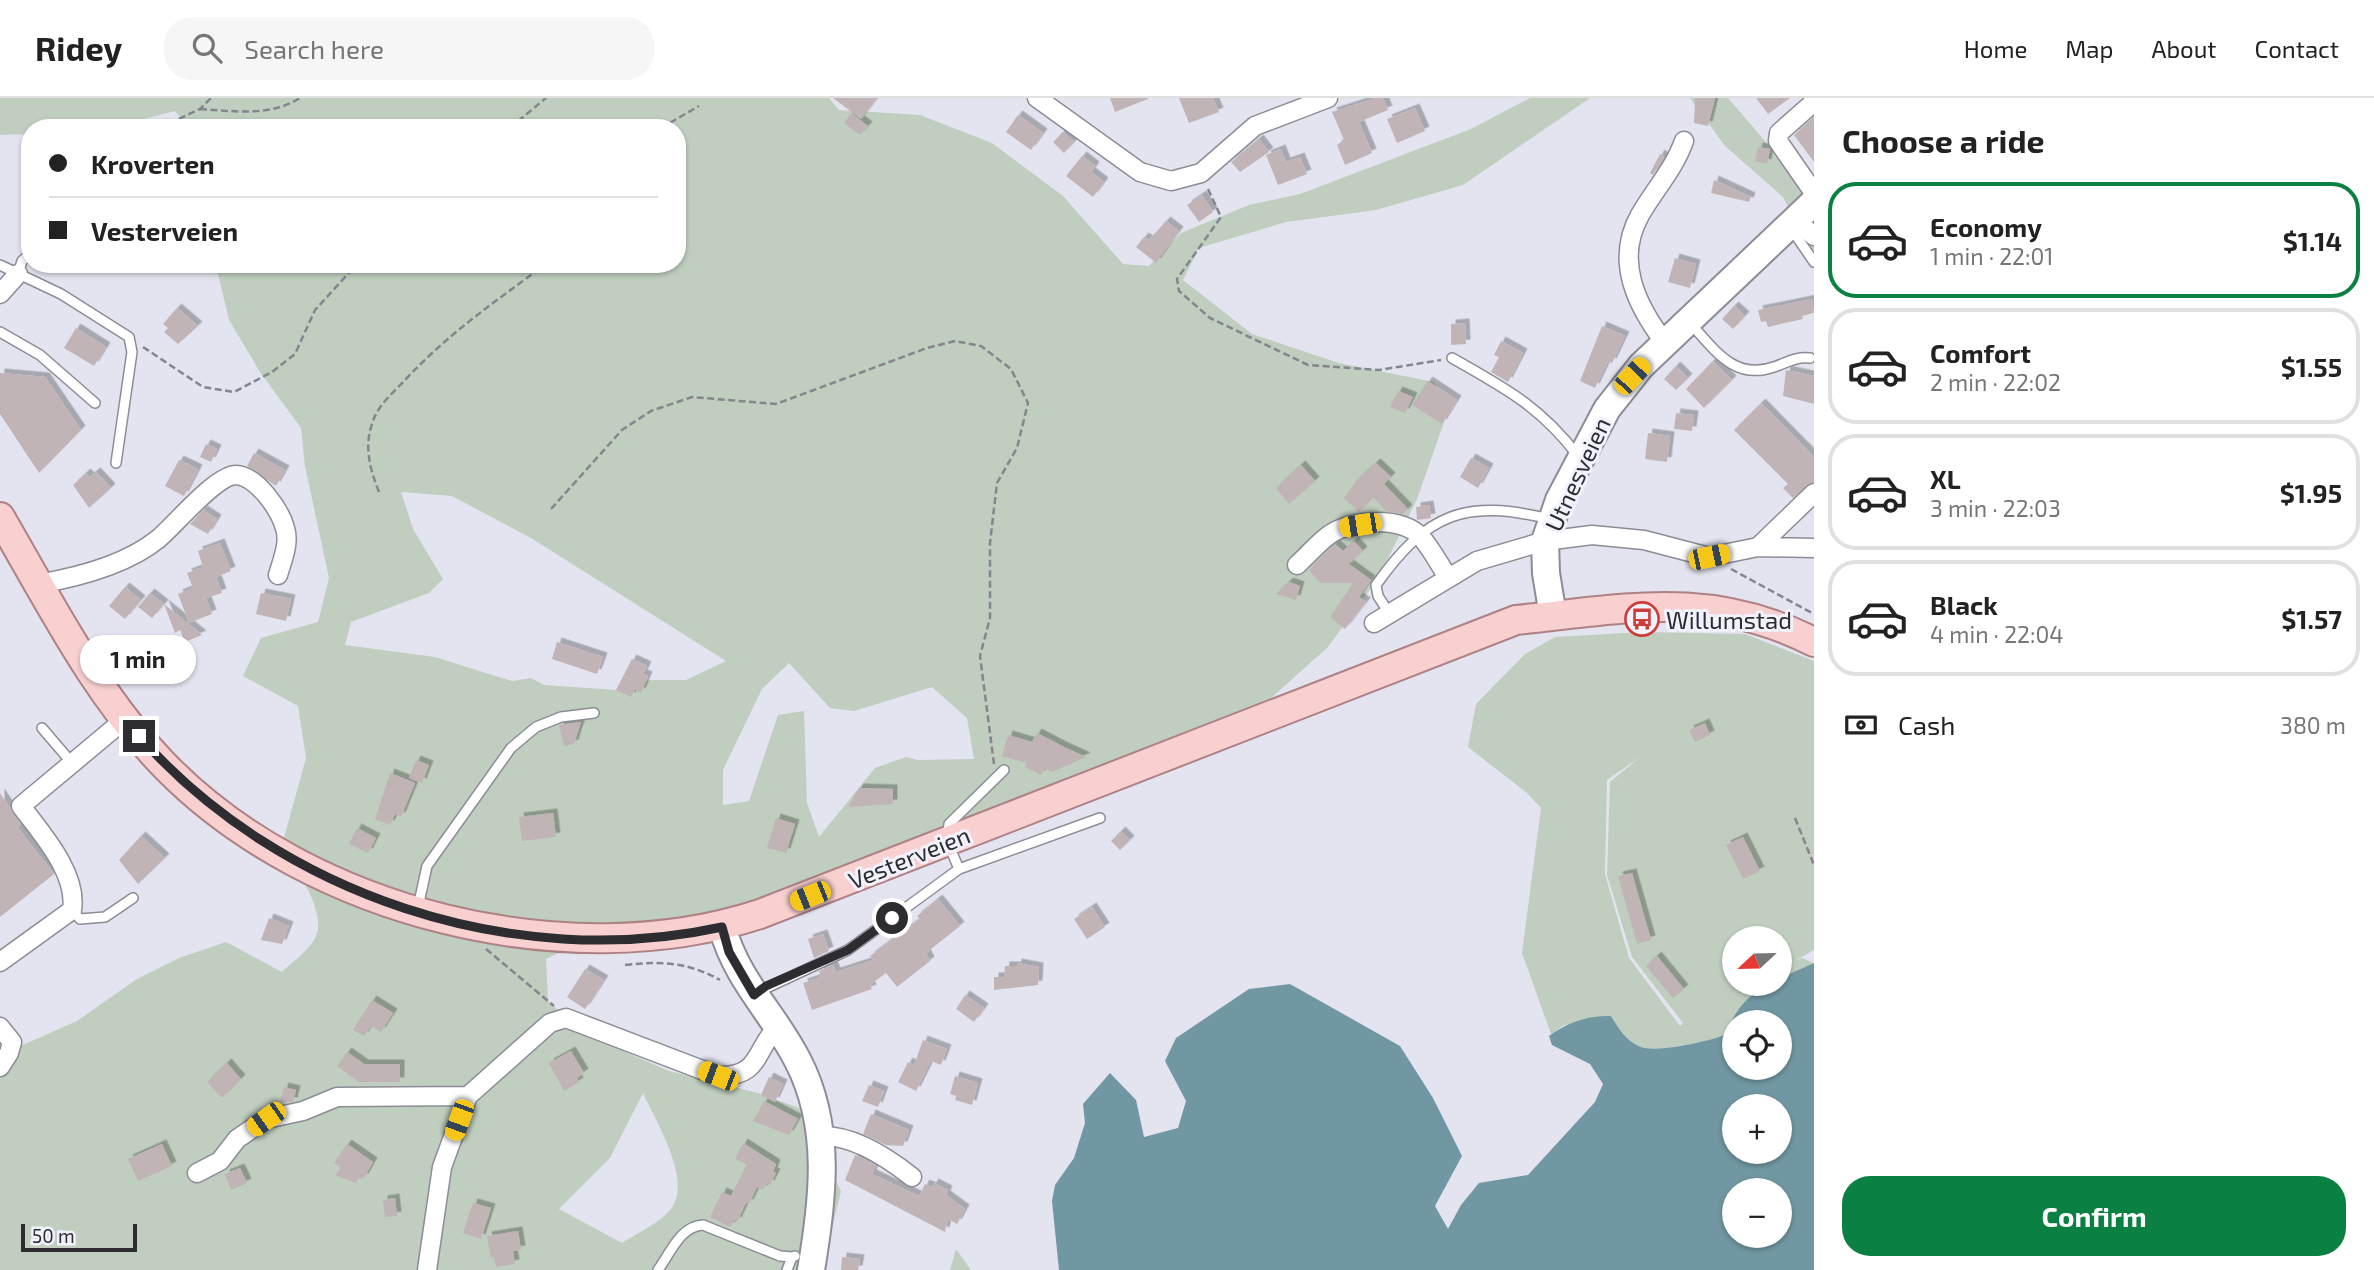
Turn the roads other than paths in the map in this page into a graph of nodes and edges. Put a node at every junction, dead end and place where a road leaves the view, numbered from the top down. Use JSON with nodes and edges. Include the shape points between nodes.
{"nodes":[{"id":1,"x":1037,"y":98,"type":"edge"},
{"id":2,"x":1328,"y":98,"type":"edge"},
{"id":3,"x":1814,"y":102,"type":"edge"},
{"id":4,"x":1684,"y":141,"type":"dead end"},
{"id":5,"x":1814,"y":193,"type":"edge"},
{"id":6,"x":1814,"y":202,"type":"edge"},
{"id":7,"x":1799,"y":227,"type":"edge"},
{"id":8,"x":1814,"y":262,"type":"edge"},
{"id":9,"x":21,"y":264,"type":"edge"},
{"id":10,"x":0,"y":265,"type":"edge"},
{"id":11,"x":18,"y":274,"type":"junction"},
{"id":12,"x":0,"y":294,"type":"edge"},
{"id":13,"x":1689,"y":321,"type":"junction"},
{"id":14,"x":0,"y":332,"type":"edge"},
{"id":15,"x":1665,"y":343,"type":"junction"},
{"id":16,"x":1452,"y":358,"type":"road end"},
{"id":17,"x":1810,"y":358,"type":"dead end"},
{"id":18,"x":95,"y":403,"type":"dead end"},
{"id":19,"x":1579,"y":458,"type":"junction"},
{"id":20,"x":117,"y":463,"type":"dead end"},
{"id":21,"x":1814,"y":493,"type":"edge"},
{"id":22,"x":0,"y":517,"type":"edge"},
{"id":23,"x":1549,"y":530,"type":"junction"},
{"id":24,"x":1420,"y":536,"type":"junction"},
{"id":25,"x":1758,"y":547,"type":"junction"},
{"id":26,"x":1814,"y":548,"type":"edge"},
{"id":27,"x":1297,"y":565,"type":"dead end"},
{"id":28,"x":278,"y":575,"type":"dead end"},
{"id":29,"x":1448,"y":577,"type":"junction"},
{"id":30,"x":38,"y":584,"type":"junction"},
{"id":31,"x":1389,"y":613,"type":"junction"},
{"id":32,"x":1553,"y":616,"type":"junction"},
{"id":33,"x":1374,"y":623,"type":"dead end"},
{"id":34,"x":1814,"y":642,"type":"edge"},
{"id":35,"x":594,"y":713,"type":"dead end"},
{"id":36,"x":124,"y":720,"type":"junction"},
{"id":37,"x":42,"y":728,"type":"dead end"},
{"id":38,"x":72,"y":763,"type":"junction"},
{"id":39,"x":1004,"y":770,"type":"dead end"},
{"id":40,"x":1100,"y":818,"type":"dead end"},
{"id":41,"x":947,"y":841,"type":"junction"},
{"id":42,"x":958,"y":869,"type":"junction"},
{"id":43,"x":133,"y":898,"type":"dead end"},
{"id":44,"x":72,"y":910,"type":"junction"},
{"id":45,"x":417,"y":912,"type":"junction"},
{"id":46,"x":722,"y":927,"type":"junction"},
{"id":47,"x":0,"y":962,"type":"edge"},
{"id":48,"x":754,"y":995,"type":"junction"},
{"id":49,"x":0,"y":1027,"type":"edge"},
{"id":50,"x":777,"y":1027,"type":"junction"},
{"id":51,"x":0,"y":1067,"type":"edge"},
{"id":52,"x":468,"y":1096,"type":"junction"},
{"id":53,"x":821,"y":1136,"type":"junction"},
{"id":54,"x":197,"y":1173,"type":"dead end"},
{"id":55,"x":912,"y":1177,"type":"dead end"},
{"id":56,"x":806,"y":1260,"type":"edge"},
{"id":57,"x":427,"y":1270,"type":"edge"},
{"id":58,"x":658,"y":1270,"type":"edge"},
{"id":59,"x":787,"y":1270,"type":"edge"}],
"edges":[{"from":1,"to":2,"type":"street","via":[[1140,172],[1171,181],[1200,173],[1255,126]]},
{"from":3,"to":5,"type":"street","via":[[1779,133],[1778,141]]},
{"from":4,"to":15,"type":"street","via":[[1639,216],[1630,250],[1633,289],[1642,313]]},
{"from":6,"to":7,"type":"main road","name":"Utnesveien"},
{"from":7,"to":8,"type":"lane"},
{"from":7,"to":13,"type":"main road","name":"Utnesveien"},
{"from":9,"to":11,"type":"lane"},
{"from":10,"to":11,"type":"lane"},
{"from":11,"to":12,"type":"street"},
{"from":11,"to":20,"type":"lane","via":[[61,294],[129,337],[132,352]]},
{"from":13,"to":15,"type":"main road","name":"Utnesveien"},
{"from":13,"to":17,"type":"lane","via":[[1723,358],[1743,371],[1760,372]]},
{"from":14,"to":18,"type":"lane","via":[[40,355]]},
{"from":15,"to":19,"type":"main road","name":"Utnesveien","via":[[1622,387]]},
{"from":16,"to":19,"type":"lane","via":[[1517,395],[1555,426]]},
{"from":19,"to":23,"type":"main road","name":"Utnesveien"},
{"from":21,"to":25,"type":"street"},
{"from":22,"to":30,"type":"main road","name":"Vesterveien"},
{"from":23,"to":24,"type":"lane","via":[[1516,511],[1482,509],[1461,512]]},
{"from":23,"to":25,"type":"street","via":[[1631,538],[1709,557]]},
{"from":23,"to":29,"type":"street"},
{"from":23,"to":32,"type":"main road","name":"Utnesveien","via":[[1546,573]]},
{"from":24,"to":27,"type":"street","via":[[1403,524],[1345,528],[1330,534]]},
{"from":24,"to":29,"type":"street"},
{"from":24,"to":31,"type":"lane","via":[[1376,585]]},
{"from":25,"to":26,"type":"street"},
{"from":28,"to":30,"type":"street","via":[[286,529],[254,481],[236,475],[225,479],[138,554]]},
{"from":29,"to":31,"type":"street"},
{"from":30,"to":36,"type":"main road","name":"Vesterveien"},
{"from":31,"to":33,"type":"street"},
{"from":32,"to":34,"type":"main road","name":"Vesterveien","via":[[1676,606],[1744,616]]},
{"from":32,"to":41,"type":"main road","name":"Vesterveien","via":[[1520,631],[1441,651],[1193,743]]},
{"from":35,"to":45,"type":"lane","via":[[561,717],[536,727],[511,748],[428,866]]},
{"from":36,"to":38,"type":"street"},
{"from":36,"to":45,"type":"main road","name":"Vesterveien","via":[[168,769],[270,847]]},
{"from":37,"to":38,"type":"lane"},
{"from":38,"to":44,"type":"street","via":[[21,806],[64,871],[75,897]]},
{"from":39,"to":41,"type":"lane","via":[[949,824]]},
{"from":40,"to":42,"type":"lane"},
{"from":41,"to":42,"type":"lane"},
{"from":41,"to":46,"type":"main road","name":"Vesterveien"},
{"from":42,"to":48,"type":"lane","via":[[848,950]]},
{"from":43,"to":44,"type":"lane","via":[[104,917],[80,919]]},
{"from":44,"to":47,"type":"street"},
{"from":45,"to":46,"type":"main road","name":"Vesterveien","via":[[461,924],[566,938],[655,937]]},
{"from":46,"to":48,"type":"main road","via":[[729,952]]},
{"from":48,"to":50,"type":"main road"},
{"from":49,"to":51,"type":"street","via":[[12,1042]]},
{"from":50,"to":52,"type":"street","via":[[765,1040],[755,1064],[738,1076],[718,1076],[566,1018],[550,1023]]},
{"from":50,"to":53,"type":"main road","via":[[798,1062]]},
{"from":52,"to":54,"type":"street","via":[[337,1097],[266,1119],[237,1139],[220,1161]]},
{"from":52,"to":57,"type":"street","via":[[442,1167]]},
{"from":53,"to":55,"type":"street","via":[[885,1156]]},
{"from":53,"to":56,"type":"main road","via":[[823,1188]]},
{"from":56,"to":58,"type":"lane","via":[[780,1256],[696,1225],[683,1234]]},
{"from":56,"to":59,"type":"lane"}]}
